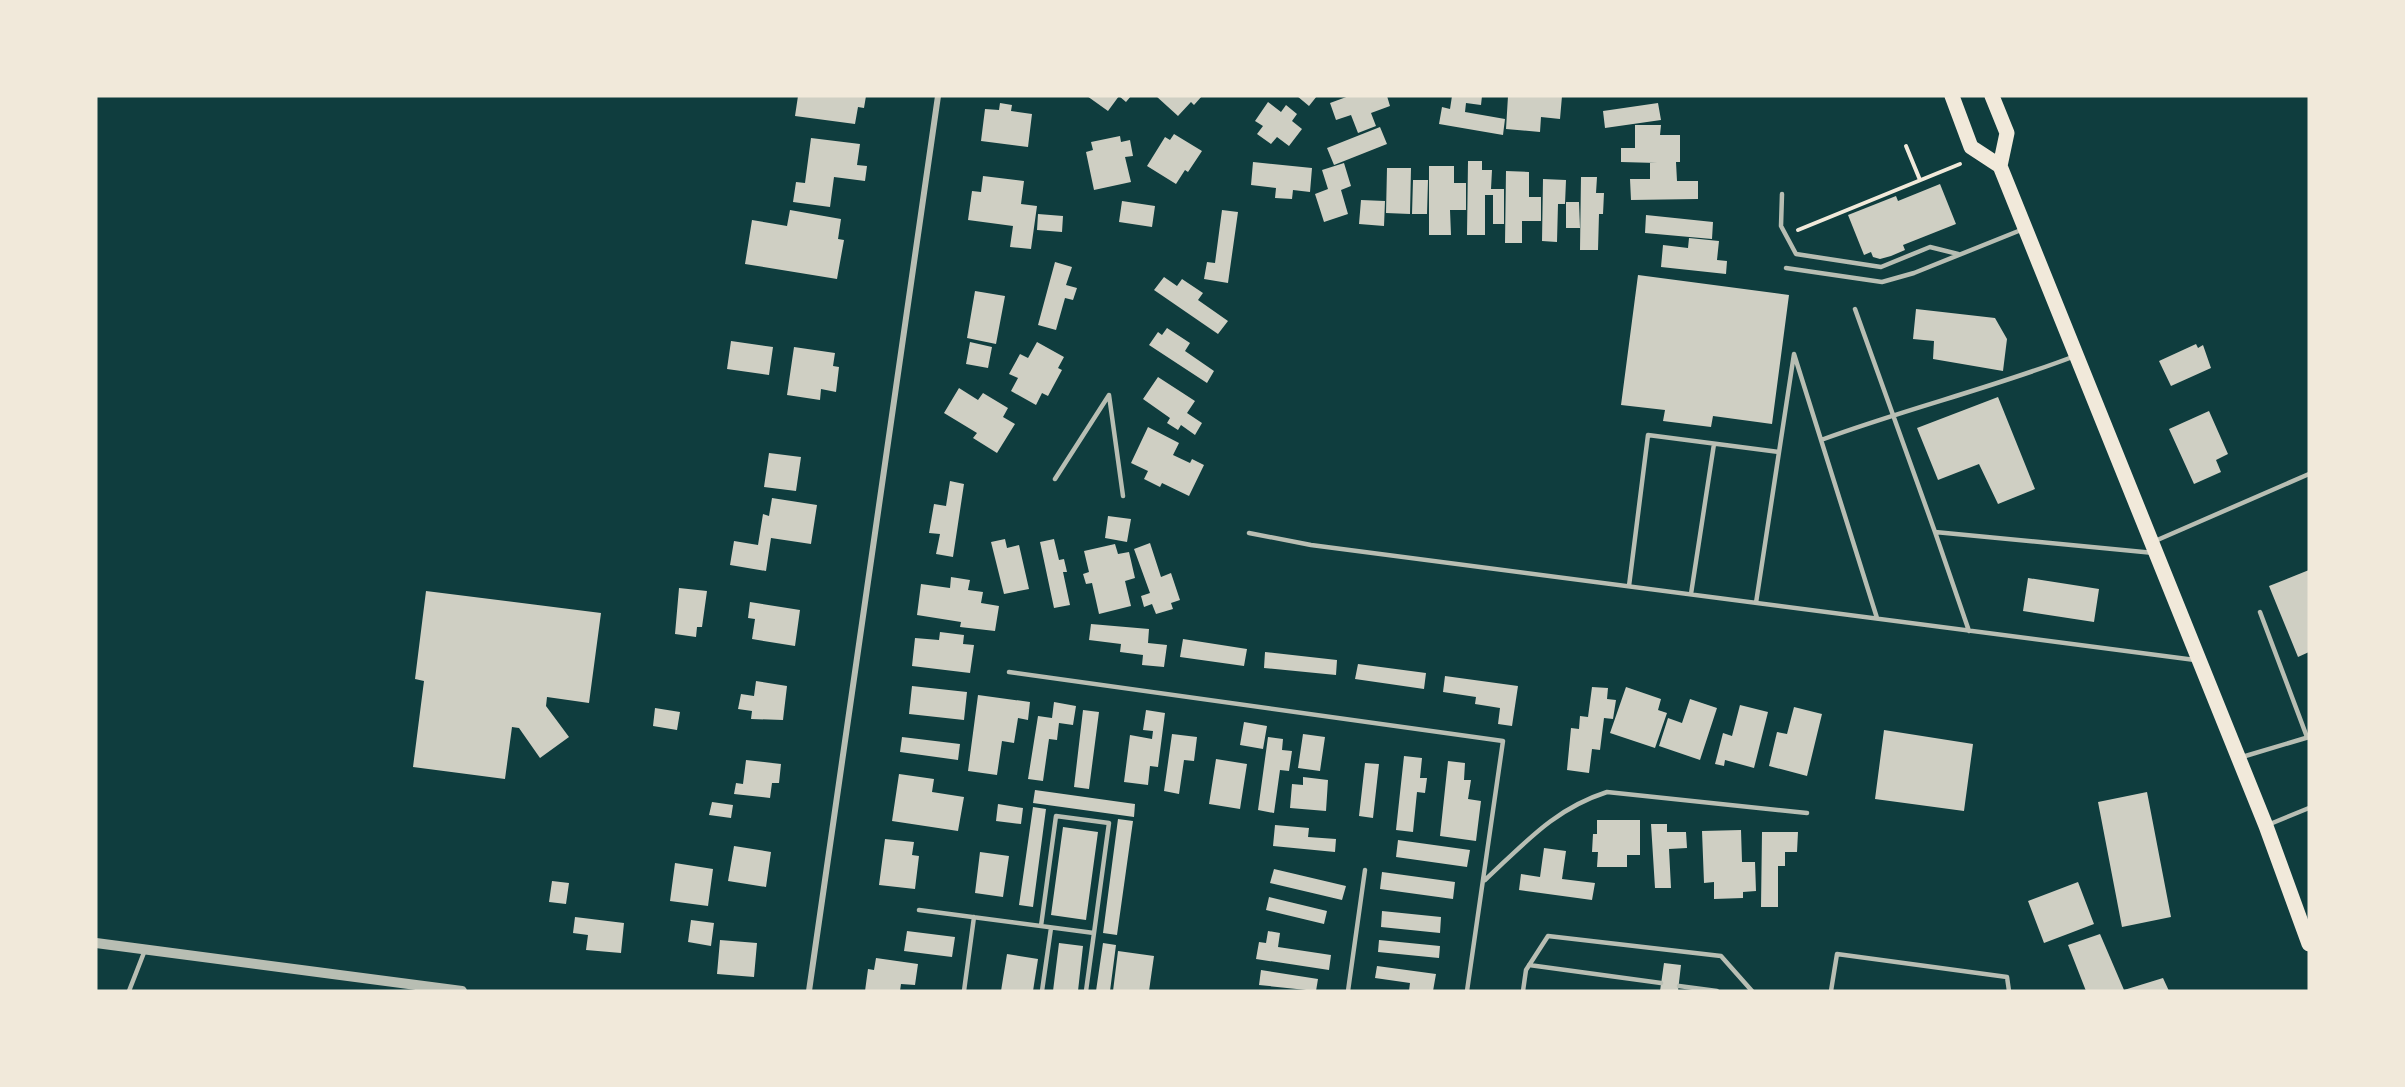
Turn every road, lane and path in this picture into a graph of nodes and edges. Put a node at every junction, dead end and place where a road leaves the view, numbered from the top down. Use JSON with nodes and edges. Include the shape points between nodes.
{"nodes":[{"id":1,"x":938,"y":96,"type":"edge"},
{"id":2,"x":1952,"y":96,"type":"edge"},
{"id":3,"x":1992,"y":96,"type":"edge"},
{"id":4,"x":1906,"y":146,"type":"dead end"},
{"id":5,"x":1960,"y":164,"type":"dead end"},
{"id":6,"x":2000,"y":166,"type":"junction"},
{"id":7,"x":1920,"y":180,"type":"junction"},
{"id":8,"x":1782,"y":194,"type":"dead end"},
{"id":9,"x":2025,"y":228,"type":"junction"},
{"id":10,"x":1795,"y":231,"type":"dead end"},
{"id":11,"x":1958,"y":254,"type":"junction"},
{"id":12,"x":1786,"y":268,"type":"dead end"},
{"id":13,"x":1855,"y":309,"type":"dead end"},
{"id":14,"x":2076,"y":356,"type":"junction"},
{"id":15,"x":1893,"y":414,"type":"junction"},
{"id":16,"x":1821,"y":440,"type":"junction"},
{"id":17,"x":1713,"y":444,"type":"junction"},
{"id":18,"x":1779,"y":452,"type":"junction"},
{"id":19,"x":2309,"y":474,"type":"edge"},
{"id":20,"x":1055,"y":479,"type":"dead end"},
{"id":21,"x":1123,"y":496,"type":"dead end"},
{"id":22,"x":1935,"y":532,"type":"junction"},
{"id":23,"x":1249,"y":533,"type":"dead end"},
{"id":24,"x":2154,"y":548,"type":"junction"},
{"id":25,"x":1629,"y":586,"type":"junction"},
{"id":26,"x":1691,"y":594,"type":"junction"},
{"id":27,"x":1756,"y":603,"type":"junction"},
{"id":28,"x":2260,"y":612,"type":"dead end"},
{"id":29,"x":1877,"y":618,"type":"junction"},
{"id":30,"x":1969,"y":631,"type":"junction"},
{"id":31,"x":2200,"y":660,"type":"junction"},
{"id":32,"x":1009,"y":672,"type":"dead end"},
{"id":33,"x":2308,"y":737,"type":"edge"},
{"id":34,"x":2240,"y":758,"type":"junction"},
{"id":35,"x":2309,"y":808,"type":"edge"},
{"id":36,"x":1807,"y":813,"type":"dead end"},
{"id":37,"x":2266,"y":826,"type":"junction"},
{"id":38,"x":1365,"y":870,"type":"dead end"},
{"id":39,"x":1485,"y":880,"type":"junction"},
{"id":40,"x":919,"y":910,"type":"dead end"},
{"id":41,"x":974,"y":917,"type":"junction"},
{"id":42,"x":1041,"y":926,"type":"junction"},
{"id":43,"x":1051,"y":928,"type":"junction"},
{"id":44,"x":1094,"y":933,"type":"junction"},
{"id":45,"x":96,"y":943,"type":"edge"},
{"id":46,"x":2309,"y":944,"type":"edge"},
{"id":47,"x":145,"y":950,"type":"junction"},
{"id":48,"x":1529,"y":965,"type":"junction"},
{"id":49,"x":1661,"y":983,"type":"dead end"},
{"id":50,"x":1679,"y":986,"type":"dead end"},
{"id":51,"x":129,"y":991,"type":"edge"},
{"id":52,"x":462,"y":991,"type":"edge"},
{"id":53,"x":809,"y":991,"type":"edge"},
{"id":54,"x":964,"y":991,"type":"edge"},
{"id":55,"x":1042,"y":991,"type":"edge"},
{"id":56,"x":1086,"y":991,"type":"edge"},
{"id":57,"x":1348,"y":991,"type":"edge"},
{"id":58,"x":1467,"y":991,"type":"edge"},
{"id":59,"x":1523,"y":991,"type":"edge"},
{"id":60,"x":1717,"y":991,"type":"edge"},
{"id":61,"x":1752,"y":991,"type":"edge"},
{"id":62,"x":1831,"y":991,"type":"edge"},
{"id":63,"x":2009,"y":991,"type":"edge"}],
"edges":[{"from":1,"to":53,"type":"street"},
{"from":2,"to":6,"type":"main road","via":[[1971,147]]},
{"from":3,"to":6,"type":"main road","via":[[2007,133]]},
{"from":4,"to":7,"type":"path"},
{"from":5,"to":7,"type":"path"},
{"from":6,"to":9,"type":"main road"},
{"from":7,"to":10,"type":"path"},
{"from":8,"to":11,"type":"lane","via":[[1781,226],[1796,254],[1881,267],[1930,247]]},
{"from":9,"to":11,"type":"lane"},
{"from":9,"to":14,"type":"main road"},
{"from":11,"to":12,"type":"lane","via":[[1882,282]]},
{"from":13,"to":15,"type":"lane"},
{"from":14,"to":15,"type":"lane"},
{"from":14,"to":24,"type":"main road"},
{"from":15,"to":16,"type":"lane"},
{"from":15,"to":22,"type":"lane"},
{"from":16,"to":18,"type":"lane","via":[[1794,354]]},
{"from":16,"to":29,"type":"lane"},
{"from":17,"to":18,"type":"lane"},
{"from":17,"to":25,"type":"lane","via":[[1648,435]]},
{"from":17,"to":26,"type":"lane"},
{"from":18,"to":27,"type":"lane"},
{"from":19,"to":24,"type":"lane"},
{"from":20,"to":21,"type":"lane","via":[[1109,394]]},
{"from":22,"to":24,"type":"lane"},
{"from":22,"to":30,"type":"lane"},
{"from":23,"to":25,"type":"lane","via":[[1311,545]]},
{"from":24,"to":31,"type":"main road"},
{"from":25,"to":26,"type":"lane"},
{"from":26,"to":27,"type":"lane"},
{"from":27,"to":29,"type":"lane"},
{"from":28,"to":33,"type":"lane"},
{"from":29,"to":30,"type":"lane"},
{"from":30,"to":31,"type":"lane"},
{"from":31,"to":34,"type":"main road"},
{"from":32,"to":39,"type":"lane","via":[[1503,741]]},
{"from":33,"to":34,"type":"lane"},
{"from":34,"to":37,"type":"main road"},
{"from":35,"to":37,"type":"lane"},
{"from":36,"to":39,"type":"lane","via":[[1607,792],[1560,812]]},
{"from":37,"to":46,"type":"main road"},
{"from":38,"to":57,"type":"lane"},
{"from":39,"to":58,"type":"lane"},
{"from":40,"to":41,"type":"lane"},
{"from":41,"to":42,"type":"lane"},
{"from":41,"to":54,"type":"lane"},
{"from":42,"to":43,"type":"lane"},
{"from":42,"to":44,"type":"lane","via":[[1056,816],[1109,823]]},
{"from":43,"to":44,"type":"lane"},
{"from":43,"to":55,"type":"lane"},
{"from":44,"to":56,"type":"lane"},
{"from":45,"to":47,"type":"street"},
{"from":47,"to":51,"type":"lane"},
{"from":47,"to":52,"type":"street"},
{"from":48,"to":49,"type":"lane"},
{"from":48,"to":59,"type":"lane"},
{"from":48,"to":61,"type":"lane","via":[[1548,936],[1721,956]]},
{"from":50,"to":60,"type":"lane"},
{"from":62,"to":63,"type":"lane","via":[[1837,954],[2007,977]]}]}
